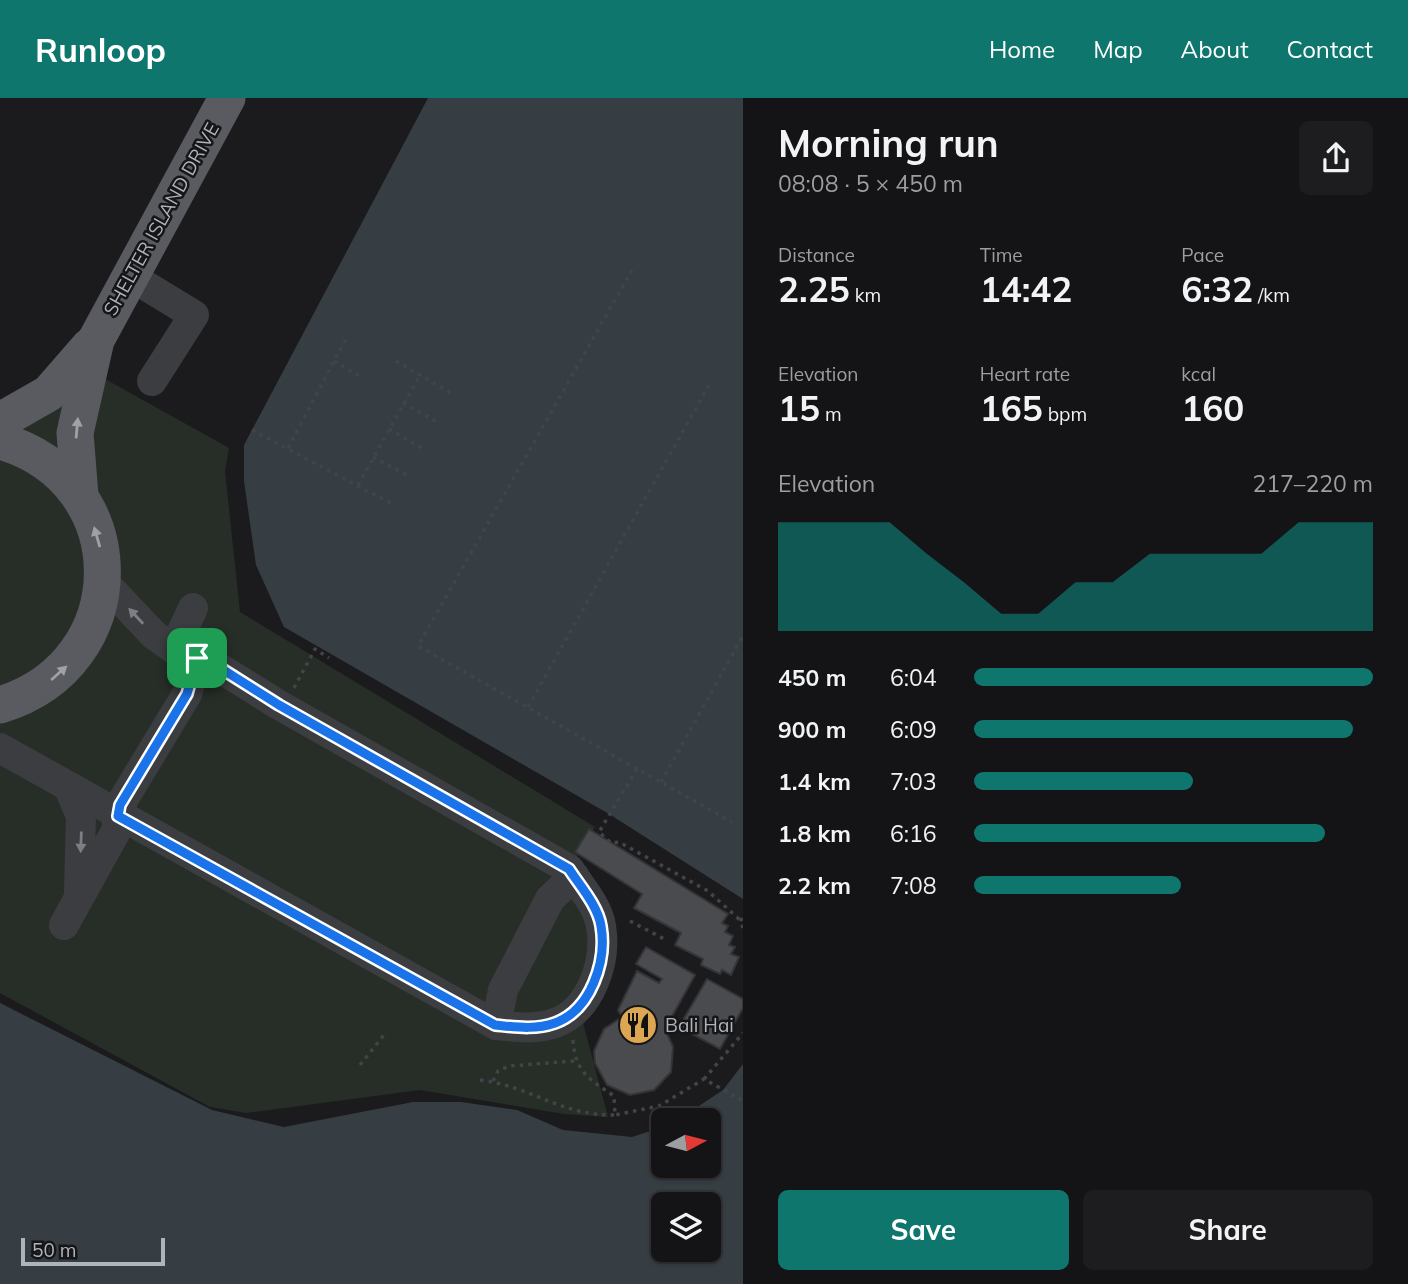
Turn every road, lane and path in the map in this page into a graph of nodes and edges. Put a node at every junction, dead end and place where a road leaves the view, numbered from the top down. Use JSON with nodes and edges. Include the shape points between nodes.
{"nodes":[{"id":1,"x":227,"y":98,"type":"edge"},
{"id":2,"x":632,"y":270,"type":"dead end"},
{"id":3,"x":130,"y":276,"type":"junction"},
{"id":4,"x":347,"y":337,"type":"dead end"},
{"id":5,"x":96,"y":340,"type":"junction"},
{"id":6,"x":334,"y":361,"type":"junction"},
{"id":7,"x":396,"y":361,"type":"dead end"},
{"id":8,"x":419,"y":375,"type":"junction"},
{"id":9,"x":360,"y":376,"type":"dead end"},
{"id":10,"x":152,"y":381,"type":"dead end"},
{"id":11,"x":710,"y":383,"type":"dead end"},
{"id":12,"x":454,"y":395,"type":"dead end"},
{"id":13,"x":404,"y":402,"type":"junction"},
{"id":14,"x":0,"y":421,"type":"edge"},
{"id":15,"x":439,"y":423,"type":"dead end"},
{"id":16,"x":389,"y":429,"type":"junction"},
{"id":17,"x":252,"y":430,"type":"dead end"},
{"id":18,"x":0,"y":441,"type":"edge"},
{"id":19,"x":288,"y":448,"type":"junction"},
{"id":20,"x":423,"y":449,"type":"dead end"},
{"id":21,"x":373,"y":457,"type":"junction"},
{"id":22,"x":409,"y":476,"type":"dead end"},
{"id":23,"x":358,"y":485,"type":"junction"},
{"id":24,"x":80,"y":496,"type":"junction"},
{"id":25,"x":394,"y":505,"type":"dead end"},
{"id":26,"x":103,"y":581,"type":"junction"},
{"id":27,"x":193,"y":607,"type":"dead end"},
{"id":28,"x":743,"y":636,"type":"edge"},
{"id":29,"x":185,"y":654,"type":"junction"},
{"id":30,"x":329,"y":658,"type":"dead end"},
{"id":31,"x":290,"y":696,"type":"dead end"},
{"id":32,"x":0,"y":705,"type":"edge"},
{"id":33,"x":528,"y":708,"type":"junction"},
{"id":34,"x":0,"y":748,"type":"edge"},
{"id":35,"x":637,"y":769,"type":"junction"},
{"id":36,"x":661,"y":782,"type":"junction"},
{"id":37,"x":69,"y":788,"type":"junction"},
{"id":38,"x":118,"y":816,"type":"junction"},
{"id":39,"x":732,"y":822,"type":"dead end"},
{"id":40,"x":574,"y":876,"type":"junction"},
{"id":41,"x":79,"y":898,"type":"junction"},
{"id":42,"x":741,"y":920,"type":"edge"},
{"id":43,"x":629,"y":921,"type":"dead end"},
{"id":44,"x":64,"y":925,"type":"dead end"},
{"id":45,"x":743,"y":928,"type":"edge"},
{"id":46,"x":666,"y":940,"type":"dead end"},
{"id":47,"x":495,"y":1025,"type":"junction"},
{"id":48,"x":743,"y":1033,"type":"edge"},
{"id":49,"x":384,"y":1035,"type":"dead end"},
{"id":50,"x":573,"y":1039,"type":"dead end"},
{"id":51,"x":574,"y":1060,"type":"junction"},
{"id":52,"x":360,"y":1065,"type":"dead end"},
{"id":53,"x":704,"y":1079,"type":"junction"},
{"id":54,"x":480,"y":1080,"type":"dead end"},
{"id":55,"x":493,"y":1082,"type":"junction"},
{"id":56,"x":743,"y":1101,"type":"edge"},
{"id":57,"x":615,"y":1115,"type":"junction"}],
"edges":[{"from":1,"to":3,"type":"main road","name":"SHELTER ISLAND DRIVE"},
{"from":2,"to":33,"type":"path","via":[[418,646]]},
{"from":3,"to":5,"type":"main road","name":"SHELTER ISLAND DRIVE"},
{"from":3,"to":10,"type":"street","via":[[194,315]]},
{"from":4,"to":6,"type":"path"},
{"from":5,"to":14,"type":"main road","via":[[49,393]]},
{"from":24,"to":5,"type":"main road","one_way":true,"via":[[75,433]]},
{"from":6,"to":9,"type":"path"},
{"from":6,"to":19,"type":"path"},
{"from":7,"to":8,"type":"path"},
{"from":8,"to":12,"type":"path"},
{"from":8,"to":13,"type":"path"},
{"from":11,"to":33,"type":"path"},
{"from":13,"to":15,"type":"path"},
{"from":13,"to":16,"type":"path"},
{"from":16,"to":20,"type":"path"},
{"from":16,"to":21,"type":"path"},
{"from":17,"to":19,"type":"path"},
{"from":18,"to":24,"type":"main road","via":[[37,456]]},
{"from":19,"to":23,"type":"path"},
{"from":21,"to":22,"type":"path"},
{"from":21,"to":23,"type":"path"},
{"from":23,"to":25,"type":"path"},
{"from":26,"to":24,"type":"main road","one_way":true,"via":[[98,537]]},
{"from":29,"to":26,"type":"street","one_way":true,"via":[[154,635]]},
{"from":32,"to":26,"type":"main road","one_way":true,"via":[[37,690],[70,662],[93,624]]},
{"from":27,"to":29,"type":"street"},
{"from":28,"to":36,"type":"path"},
{"from":29,"to":38,"type":"street","via":[[187,694],[120,805]]},
{"from":29,"to":40,"type":"street","via":[[214,664]]},
{"from":30,"to":31,"type":"path","via":[[315,649]]},
{"from":33,"to":35,"type":"path"},
{"from":34,"to":37,"type":"street"},
{"from":35,"to":36,"type":"path"},
{"from":35,"to":42,"type":"path","via":[[600,832],[611,843],[619,842],[708,891]]},
{"from":36,"to":39,"type":"path"},
{"from":37,"to":38,"type":"street"},
{"from":37,"to":41,"type":"street","one_way":true,"via":[[80,816]]},
{"from":38,"to":41,"type":"street","via":[[116,831]]},
{"from":38,"to":47,"type":"street"},
{"from":40,"to":47,"type":"street","via":[[544,911],[503,990]]},
{"from":40,"to":47,"type":"street","via":[[601,925],[600,968],[588,994],[556,1023],[527,1028]]},
{"from":41,"to":44,"type":"street"},
{"from":42,"to":45,"type":"path"},
{"from":43,"to":46,"type":"path"},
{"from":48,"to":53,"type":"path"},
{"from":49,"to":52,"type":"path"},
{"from":50,"to":51,"type":"path"},
{"from":51,"to":55,"type":"path","via":[[509,1066],[498,1070]]},
{"from":51,"to":57,"type":"path","via":[[589,1079],[614,1096]]},
{"from":53,"to":56,"type":"path"},
{"from":53,"to":57,"type":"path","via":[[659,1106]]},
{"from":54,"to":55,"type":"path"},
{"from":55,"to":57,"type":"path","via":[[578,1114]]}]}
